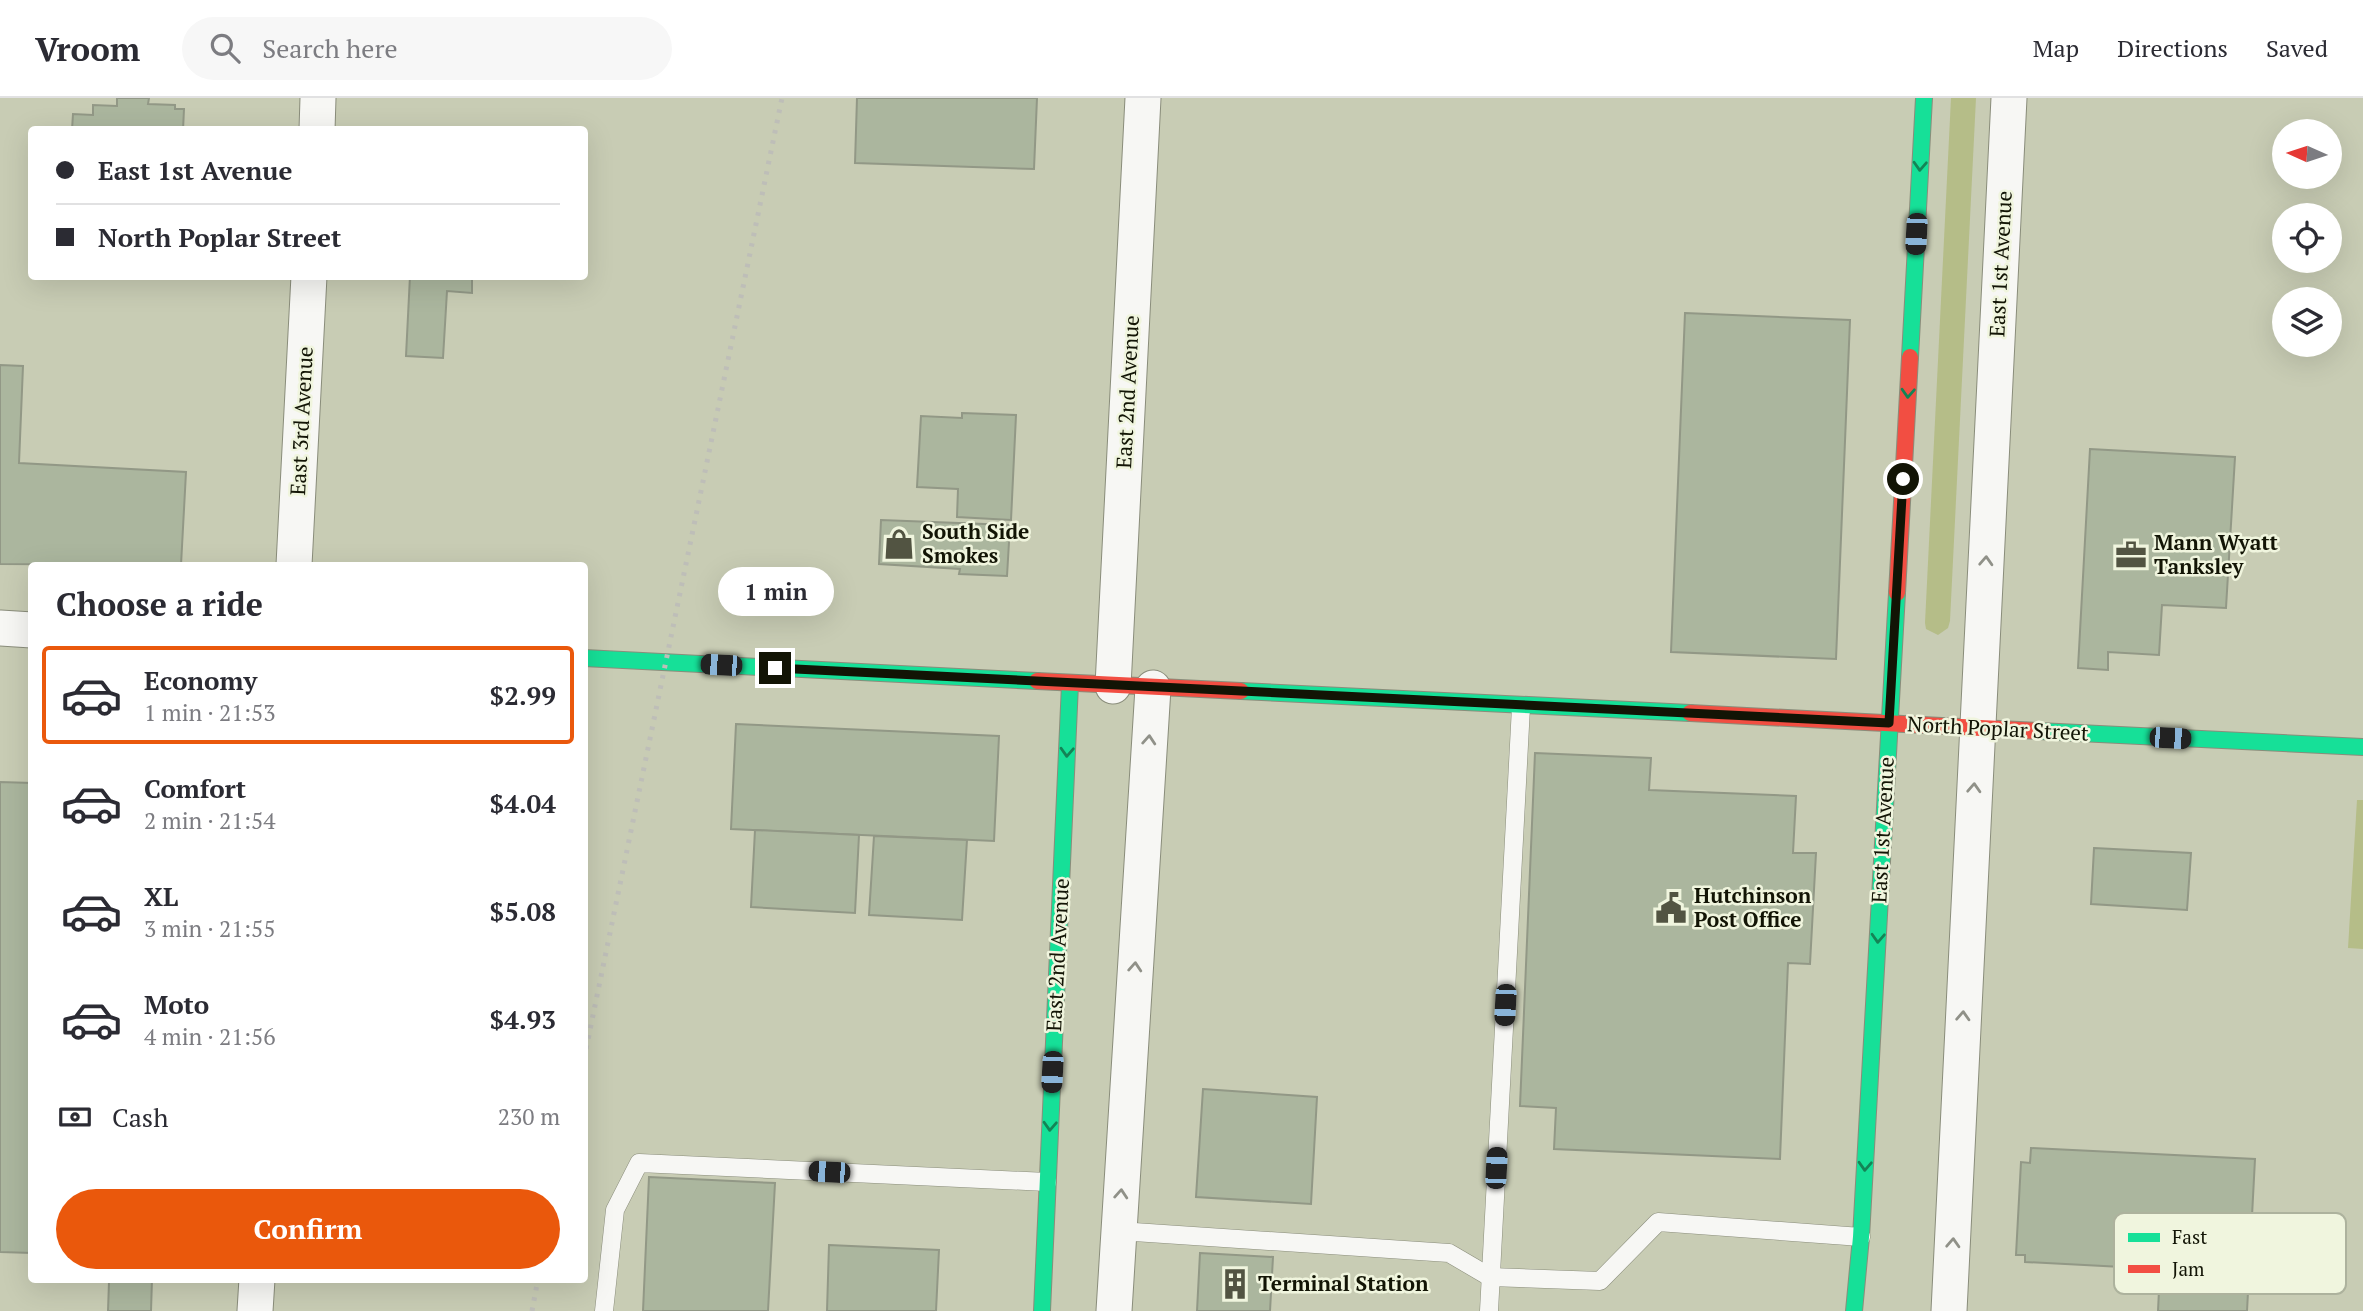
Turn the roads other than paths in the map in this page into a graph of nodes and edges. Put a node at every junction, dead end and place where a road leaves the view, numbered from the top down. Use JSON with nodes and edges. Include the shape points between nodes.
{"nodes":[{"id":1,"x":318,"y":98,"type":"edge"},
{"id":2,"x":1143,"y":98,"type":"edge"},
{"id":3,"x":1924,"y":98,"type":"edge"},
{"id":4,"x":2009,"y":98,"type":"edge"},
{"id":5,"x":317,"y":126,"type":"edge"},
{"id":6,"x":309,"y":280,"type":"edge"},
{"id":7,"x":294,"y":562,"type":"edge"},
{"id":8,"x":0,"y":628,"type":"edge"},
{"id":9,"x":28,"y":630,"type":"edge"},
{"id":10,"x":588,"y":658,"type":"edge"},
{"id":11,"x":1070,"y":684,"type":"junction"},
{"id":12,"x":1113,"y":685,"type":"junction"},
{"id":13,"x":1153,"y":688,"type":"junction"},
{"id":14,"x":1521,"y":707,"type":"junction"},
{"id":15,"x":1889,"y":723,"type":"junction"},
{"id":16,"x":1977,"y":729,"type":"junction"},
{"id":17,"x":2363,"y":747,"type":"edge"},
{"id":18,"x":1047,"y":1182,"type":"junction"},
{"id":19,"x":1119,"y":1231,"type":"junction"},
{"id":20,"x":1861,"y":1237,"type":"junction"},
{"id":21,"x":1490,"y":1276,"type":"junction"},
{"id":22,"x":257,"y":1283,"type":"edge"},
{"id":23,"x":255,"y":1311,"type":"edge"},
{"id":24,"x":604,"y":1311,"type":"edge"},
{"id":25,"x":1042,"y":1311,"type":"edge"},
{"id":26,"x":1114,"y":1311,"type":"edge"},
{"id":27,"x":1489,"y":1311,"type":"edge"},
{"id":28,"x":1854,"y":1311,"type":"edge"},
{"id":29,"x":1949,"y":1311,"type":"edge"}],
"edges":[{"from":1,"to":5,"type":"street"},
{"from":2,"to":12,"type":"street","name":"East 2nd Avenue"},
{"from":3,"to":15,"type":"street","name":"East 1st Avenue","one_way":true},
{"from":16,"to":4,"type":"street","name":"East 1st Avenue","one_way":true},
{"from":6,"to":7,"type":"street","name":"East 3rd Avenue"},
{"from":8,"to":9,"type":"street"},
{"from":10,"to":11,"type":"street","name":"North Poplar Street"},
{"from":11,"to":12,"type":"street","name":"North Poplar Street"},
{"from":11,"to":18,"type":"street","name":"East 2nd Avenue","one_way":true},
{"from":12,"to":13,"type":"street","name":"North Poplar Street"},
{"from":13,"to":14,"type":"street","name":"North Poplar Street"},
{"from":19,"to":13,"type":"street","one_way":true},
{"from":14,"to":15,"type":"street","name":"North Poplar Street"},
{"from":14,"to":21,"type":"lane"},
{"from":15,"to":16,"type":"street","name":"North Poplar Street"},
{"from":15,"to":20,"type":"street","name":"East 1st Avenue","one_way":true},
{"from":16,"to":17,"type":"street","name":"North Poplar Street"},
{"from":29,"to":16,"type":"street","name":"East 1st Avenue","one_way":true},
{"from":18,"to":24,"type":"lane","via":[[639,1163],[615,1210]]},
{"from":18,"to":25,"type":"street","name":"East 2nd Avenue"},
{"from":19,"to":21,"type":"lane","via":[[1449,1253]]},
{"from":19,"to":26,"type":"street"},
{"from":20,"to":21,"type":"lane","via":[[1658,1222],[1600,1281]]},
{"from":20,"to":28,"type":"street","name":"East 1st Avenue"},
{"from":21,"to":27,"type":"lane"},
{"from":22,"to":23,"type":"street"}]}
